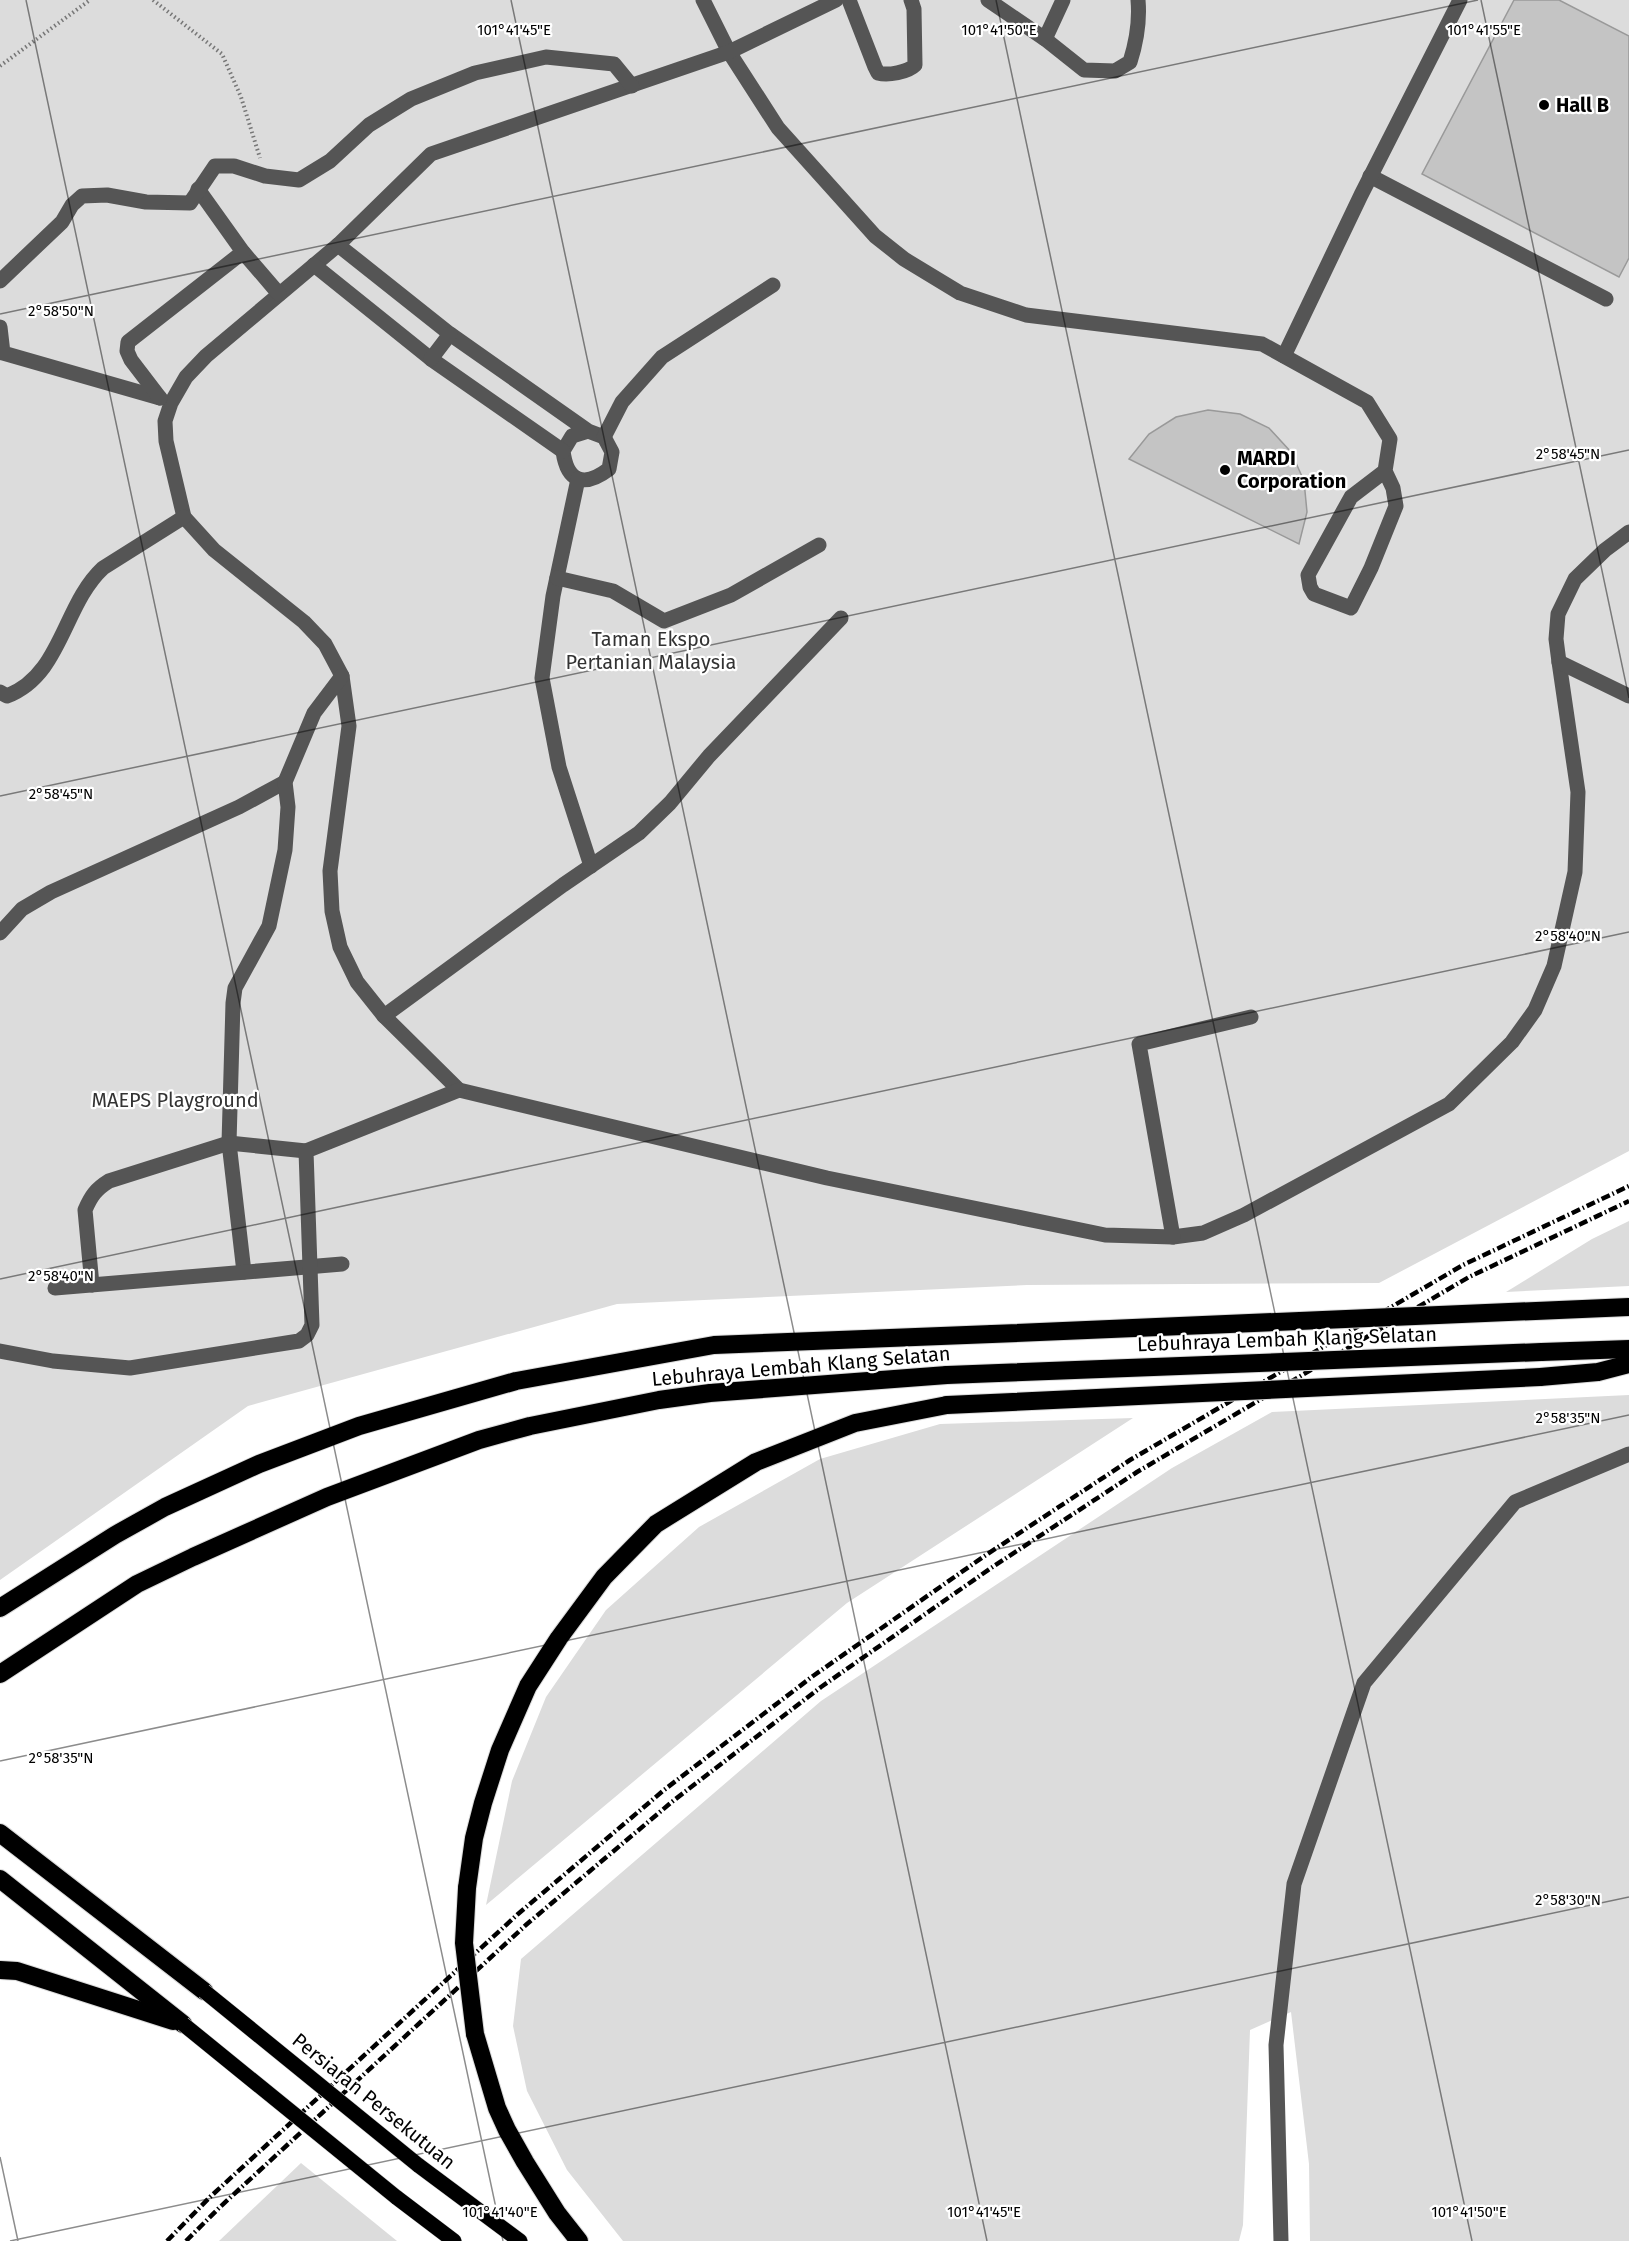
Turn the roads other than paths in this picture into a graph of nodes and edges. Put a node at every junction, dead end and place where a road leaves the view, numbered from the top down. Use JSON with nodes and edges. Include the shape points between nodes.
{"nodes":[{"id":1,"x":702,"y":0,"type":"edge"},
{"id":2,"x":836,"y":0,"type":"edge"},
{"id":3,"x":849,"y":0,"type":"edge"},
{"id":4,"x":911,"y":0,"type":"edge"},
{"id":5,"x":988,"y":0,"type":"edge"},
{"id":6,"x":1063,"y":0,"type":"edge"},
{"id":7,"x":1138,"y":0,"type":"edge"},
{"id":8,"x":1460,"y":0,"type":"edge"},
{"id":9,"x":1045,"y":39,"type":"junction"},
{"id":10,"x":729,"y":52,"type":"junction"},
{"id":11,"x":632,"y":86,"type":"junction"},
{"id":12,"x":1370,"y":176,"type":"junction"},
{"id":13,"x":198,"y":189,"type":"junction"},
{"id":14,"x":338,"y":245,"type":"junction"},
{"id":15,"x":243,"y":252,"type":"junction"},
{"id":16,"x":314,"y":265,"type":"junction"},
{"id":17,"x":0,"y":281,"type":"edge"},
{"id":18,"x":773,"y":285,"type":"dead end"},
{"id":19,"x":279,"y":294,"type":"junction"},
{"id":20,"x":1606,"y":300,"type":"dead end"},
{"id":21,"x":0,"y":327,"type":"edge"},
{"id":22,"x":450,"y":334,"type":"junction"},
{"id":23,"x":2,"y":354,"type":"edge"},
{"id":24,"x":1284,"y":356,"type":"junction"},
{"id":25,"x":431,"y":358,"type":"junction"},
{"id":26,"x":165,"y":401,"type":"junction"},
{"id":27,"x":588,"y":431,"type":"junction"},
{"id":28,"x":604,"y":437,"type":"junction"},
{"id":29,"x":562,"y":451,"type":"junction"},
{"id":30,"x":1385,"y":471,"type":"junction"},
{"id":31,"x":578,"y":479,"type":"junction"},
{"id":32,"x":184,"y":517,"type":"junction"},
{"id":33,"x":1629,"y":532,"type":"edge"},
{"id":34,"x":819,"y":545,"type":"dead end"},
{"id":35,"x":557,"y":578,"type":"junction"},
{"id":36,"x":841,"y":618,"type":"dead end"},
{"id":37,"x":1558,"y":662,"type":"junction"},
{"id":38,"x":342,"y":676,"type":"junction"},
{"id":39,"x":0,"y":692,"type":"edge"},
{"id":40,"x":1629,"y":696,"type":"edge"},
{"id":41,"x":285,"y":782,"type":"junction"},
{"id":42,"x":591,"y":866,"type":"junction"},
{"id":43,"x":0,"y":933,"type":"edge"},
{"id":44,"x":384,"y":1016,"type":"junction"},
{"id":45,"x":1251,"y":1017,"type":"dead end"},
{"id":46,"x":459,"y":1090,"type":"junction"},
{"id":47,"x":229,"y":1143,"type":"junction"},
{"id":48,"x":306,"y":1151,"type":"junction"},
{"id":49,"x":1173,"y":1237,"type":"junction"},
{"id":50,"x":342,"y":1264,"type":"dead end"},
{"id":51,"x":310,"y":1266,"type":"junction"},
{"id":52,"x":244,"y":1272,"type":"junction"},
{"id":53,"x":92,"y":1285,"type":"junction"},
{"id":54,"x":55,"y":1288,"type":"dead end"},
{"id":55,"x":1629,"y":1307,"type":"edge"},
{"id":56,"x":1629,"y":1349,"type":"edge"},
{"id":57,"x":0,"y":1351,"type":"edge"},
{"id":58,"x":1629,"y":1364,"type":"edge"},
{"id":59,"x":1629,"y":1454,"type":"edge"},
{"id":60,"x":0,"y":1608,"type":"edge"},
{"id":61,"x":0,"y":1674,"type":"edge"},
{"id":62,"x":0,"y":1833,"type":"edge"},
{"id":63,"x":0,"y":1879,"type":"edge"},
{"id":64,"x":0,"y":1970,"type":"edge"},
{"id":65,"x":204,"y":1992,"type":"joint"},
{"id":66,"x":183,"y":2024,"type":"junction"},
{"id":67,"x":454,"y":2241,"type":"edge"},
{"id":68,"x":520,"y":2241,"type":"edge"},
{"id":69,"x":579,"y":2241,"type":"edge"},
{"id":70,"x":1281,"y":2241,"type":"edge"}],
"edges":[{"from":1,"to":10,"type":"street"},
{"from":2,"to":10,"type":"street"},
{"from":3,"to":4,"type":"street","via":[[875,67],[883,74],[915,65]]},
{"from":5,"to":9,"type":"street"},
{"from":6,"to":9,"type":"street"},
{"from":7,"to":9,"type":"street","via":[[1137,42],[1130,62],[1114,71],[1084,70]]},
{"from":8,"to":12,"type":"street"},
{"from":10,"to":11,"type":"street"},
{"from":10,"to":24,"type":"street","via":[[778,128],[875,237],[960,293],[1026,315],[1262,344]]},
{"from":11,"to":13,"type":"street","via":[[614,64],[546,57],[475,73],[411,99],[369,125],[330,161],[299,180],[265,176],[234,166],[215,166]]},
{"from":11,"to":14,"type":"street","via":[[431,154]]},
{"from":12,"to":20,"type":"street"},
{"from":12,"to":24,"type":"street"},
{"from":13,"to":15,"type":"street"},
{"from":13,"to":17,"type":"street","via":[[190,203],[82,196],[62,222]]},
{"from":14,"to":16,"type":"street"},
{"from":14,"to":22,"type":"street"},
{"from":15,"to":19,"type":"street"},
{"from":15,"to":26,"type":"street","via":[[129,342],[131,360]]},
{"from":16,"to":19,"type":"street"},
{"from":16,"to":25,"type":"street"},
{"from":18,"to":28,"type":"street","via":[[662,357],[622,402]]},
{"from":19,"to":26,"type":"street","via":[[206,356]]},
{"from":21,"to":23,"type":"street"},
{"from":22,"to":25,"type":"street"},
{"from":22,"to":27,"type":"street"},
{"from":23,"to":26,"type":"street"},
{"from":24,"to":30,"type":"street","via":[[1366,402],[1390,439]]},
{"from":25,"to":29,"type":"street"},
{"from":26,"to":32,"type":"street","via":[[166,441]]},
{"from":27,"to":28,"type":"street"},
{"from":27,"to":29,"type":"street","via":[[572,436]]},
{"from":28,"to":31,"type":"street","via":[[612,452],[609,469],[595,480]]},
{"from":29,"to":31,"type":"street","via":[[565,468]]},
{"from":30,"to":30,"type":"street","via":[[1396,506],[1351,608],[1314,594],[1308,575],[1351,497]]},
{"from":31,"to":35,"type":"street"},
{"from":32,"to":38,"type":"street","via":[[213,550],[304,622],[325,644]]},
{"from":32,"to":39,"type":"street","via":[[91,578],[43,671],[21,691],[7,696]]},
{"from":33,"to":37,"type":"street","via":[[1575,579],[1557,614]]},
{"from":34,"to":35,"type":"street","via":[[731,595],[664,621],[613,591]]},
{"from":35,"to":42,"type":"street","via":[[542,678],[559,767]]},
{"from":36,"to":42,"type":"street","via":[[709,756],[670,803],[639,833]]},
{"from":37,"to":40,"type":"street"},
{"from":37,"to":49,"type":"street","via":[[1578,792],[1575,872],[1554,966],[1535,1010],[1512,1042],[1449,1104],[1244,1215],[1203,1233]]},
{"from":38,"to":41,"type":"street","via":[[314,713]]},
{"from":38,"to":44,"type":"street","via":[[350,726],[330,871],[332,911],[340,947],[357,982]]},
{"from":41,"to":43,"type":"street","via":[[239,807],[51,892],[22,909]]},
{"from":41,"to":47,"type":"street","via":[[285,850],[269,926],[235,988]]},
{"from":42,"to":44,"type":"street"},
{"from":44,"to":46,"type":"street"},
{"from":45,"to":49,"type":"street","via":[[1139,1044]]},
{"from":46,"to":48,"type":"street"},
{"from":46,"to":49,"type":"street","via":[[838,1181],[1105,1235]]},
{"from":47,"to":48,"type":"street"},
{"from":47,"to":52,"type":"street"},
{"from":47,"to":53,"type":"street","via":[[109,1181],[97,1189],[86,1210]]},
{"from":48,"to":51,"type":"street"},
{"from":50,"to":51,"type":"street"},
{"from":51,"to":52,"type":"street"},
{"from":51,"to":57,"type":"street","via":[[312,1325],[299,1341],[130,1368],[53,1361]]},
{"from":52,"to":53,"type":"street"},
{"from":53,"to":54,"type":"street"},
{"from":55,"to":60,"type":"highway","name":"Lebuhraya Lembah Klang Selatan","bridge":true,"via":[[714,1345],[516,1381],[359,1426],[259,1464],[155,1512]]},
{"from":56,"to":61,"type":"highway","name":"Lebuhraya Lembah Klang Selatan","bridge":true,"via":[[947,1375],[659,1400],[478,1440],[327,1497],[137,1584]]},
{"from":58,"to":69,"type":"highway","bridge":true,"via":[[1598,1372],[1540,1377],[947,1405],[855,1423],[756,1462],[656,1524],[604,1577],[528,1686],[500,1750],[483,1803],[467,1888],[464,1943],[475,2034],[497,2108],[552,2204]]},
{"from":59,"to":70,"type":"street","via":[[1515,1502],[1364,1683],[1294,1884],[1276,2045]]},
{"from":62,"to":65,"type":"highway"},
{"from":63,"to":66,"type":"highway"},
{"from":64,"to":66,"type":"highway","via":[[17,1971]]},
{"from":65,"to":68,"type":"main road","name":"Persiaran Persekutuan","bridge":true,"via":[[418,2165]]},
{"from":66,"to":67,"type":"main road","bridge":true}]}
